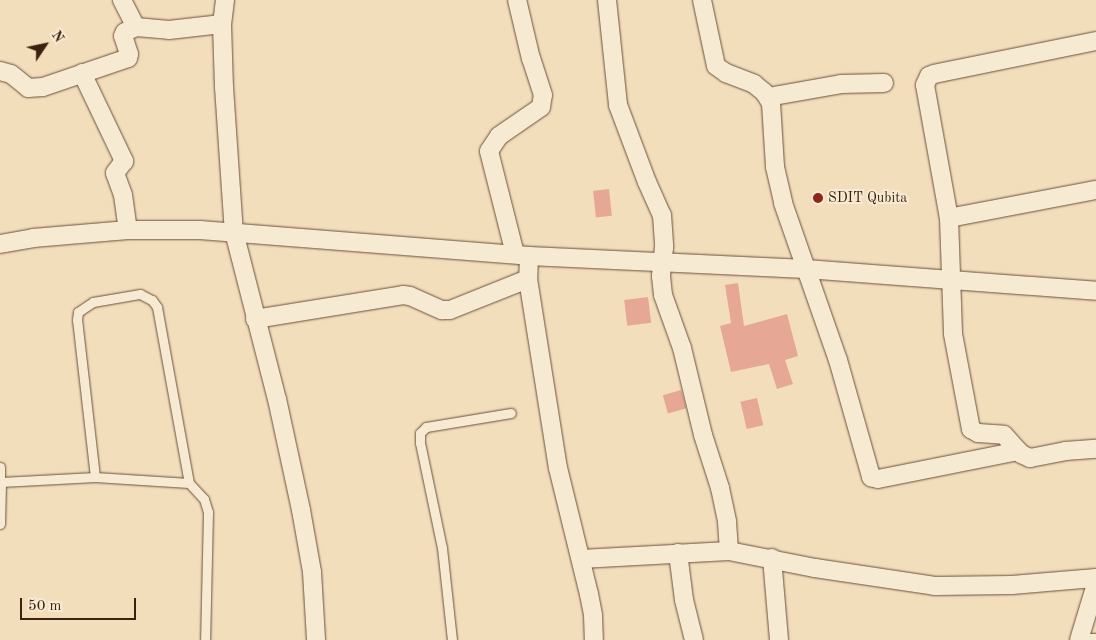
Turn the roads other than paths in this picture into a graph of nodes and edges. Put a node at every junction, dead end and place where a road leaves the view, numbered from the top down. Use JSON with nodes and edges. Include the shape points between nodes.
{"nodes":[{"id":1,"x":122,"y":0,"type":"edge"},
{"id":2,"x":224,"y":0,"type":"edge"},
{"id":3,"x":517,"y":0,"type":"edge"},
{"id":4,"x":607,"y":0,"type":"edge"},
{"id":5,"x":702,"y":0,"type":"edge"},
{"id":6,"x":222,"y":24,"type":"junction"},
{"id":7,"x":136,"y":27,"type":"junction"},
{"id":8,"x":1096,"y":41,"type":"edge"},
{"id":9,"x":0,"y":71,"type":"edge"},
{"id":10,"x":82,"y":73,"type":"junction"},
{"id":11,"x":884,"y":83,"type":"dead end"},
{"id":12,"x":768,"y":97,"type":"junction"},
{"id":13,"x":1096,"y":190,"type":"edge"},
{"id":14,"x":948,"y":218,"type":"junction"},
{"id":15,"x":128,"y":230,"type":"junction"},
{"id":16,"x":234,"y":232,"type":"junction"},
{"id":17,"x":0,"y":244,"type":"edge"},
{"id":18,"x":522,"y":255,"type":"junction"},
{"id":19,"x":662,"y":263,"type":"junction"},
{"id":20,"x":806,"y":269,"type":"junction"},
{"id":21,"x":528,"y":279,"type":"junction"},
{"id":22,"x":950,"y":282,"type":"junction"},
{"id":23,"x":1096,"y":291,"type":"edge"},
{"id":24,"x":255,"y":319,"type":"junction"},
{"id":25,"x":510,"y":413,"type":"dead end"},
{"id":26,"x":1096,"y":450,"type":"edge"},
{"id":27,"x":1018,"y":451,"type":"junction"},
{"id":28,"x":0,"y":467,"type":"edge"},
{"id":29,"x":95,"y":477,"type":"junction"},
{"id":30,"x":1,"y":482,"type":"edge"},
{"id":31,"x":189,"y":483,"type":"junction"},
{"id":32,"x":0,"y":524,"type":"edge"},
{"id":33,"x":730,"y":551,"type":"junction"},
{"id":34,"x":678,"y":553,"type":"junction"},
{"id":35,"x":772,"y":558,"type":"junction"},
{"id":36,"x":581,"y":559,"type":"junction"},
{"id":37,"x":1096,"y":578,"type":"edge"},
{"id":38,"x":1096,"y":584,"type":"edge"},
{"id":39,"x":1085,"y":638,"type":"edge"},
{"id":40,"x":205,"y":640,"type":"edge"},
{"id":41,"x":316,"y":640,"type":"edge"},
{"id":42,"x":452,"y":640,"type":"edge"},
{"id":43,"x":593,"y":640,"type":"edge"},
{"id":44,"x":694,"y":640,"type":"edge"},
{"id":45,"x":779,"y":640,"type":"edge"}],
"edges":[{"from":1,"to":7,"type":"street"},
{"from":2,"to":6,"type":"street"},
{"from":3,"to":18,"type":"street","via":[[543,99],[541,107],[499,136],[489,151]]},
{"from":4,"to":19,"type":"street","via":[[618,104],[662,215]]},
{"from":5,"to":12,"type":"street","via":[[716,66],[726,74],[754,84]]},
{"from":6,"to":7,"type":"street","via":[[169,30]]},
{"from":6,"to":16,"type":"street"},
{"from":7,"to":10,"type":"street","via":[[124,34],[128,58]]},
{"from":8,"to":14,"type":"street","via":[[929,76],[926,92]]},
{"from":9,"to":10,"type":"street","via":[[11,74],[32,89]]},
{"from":10,"to":15,"type":"street","via":[[124,161],[115,171],[123,195]]},
{"from":11,"to":12,"type":"street","via":[[841,84]]},
{"from":12,"to":20,"type":"street","via":[[773,113],[778,184]]},
{"from":13,"to":14,"type":"street"},
{"from":14,"to":22,"type":"street"},
{"from":15,"to":16,"type":"street"},
{"from":15,"to":17,"type":"street"},
{"from":16,"to":18,"type":"street"},
{"from":16,"to":24,"type":"street"},
{"from":18,"to":19,"type":"street"},
{"from":18,"to":21,"type":"street"},
{"from":19,"to":20,"type":"street"},
{"from":19,"to":33,"type":"street","via":[[663,295],[682,348],[703,435],[720,488]]},
{"from":20,"to":22,"type":"street"},
{"from":20,"to":27,"type":"street","via":[[838,360],[871,477],[878,479]]},
{"from":21,"to":24,"type":"street","via":[[450,310],[403,296]]},
{"from":21,"to":36,"type":"street","via":[[558,468]]},
{"from":22,"to":23,"type":"street"},
{"from":22,"to":27,"type":"street","via":[[953,334],[970,425],[974,432],[1004,435]]},
{"from":24,"to":41,"type":"street","via":[[277,399],[301,510],[312,572]]},
{"from":25,"to":42,"type":"lane","via":[[426,427],[420,434],[442,548]]},
{"from":26,"to":27,"type":"street","via":[[1065,451],[1035,458]]},
{"from":28,"to":30,"type":"lane"},
{"from":29,"to":30,"type":"lane"},
{"from":29,"to":31,"type":"lane"},
{"from":29,"to":31,"type":"lane","via":[[78,312],[94,302],[140,294],[152,300],[160,320]]},
{"from":30,"to":32,"type":"lane"},
{"from":31,"to":40,"type":"lane","via":[[204,499],[208,512]]},
{"from":33,"to":34,"type":"street"},
{"from":33,"to":35,"type":"street"},
{"from":34,"to":36,"type":"street"},
{"from":34,"to":44,"type":"street","via":[[685,607]]},
{"from":35,"to":37,"type":"street","via":[[815,568],[935,586],[1012,585]]},
{"from":35,"to":45,"type":"street"},
{"from":36,"to":43,"type":"street","via":[[593,615]]},
{"from":38,"to":39,"type":"street"}]}
